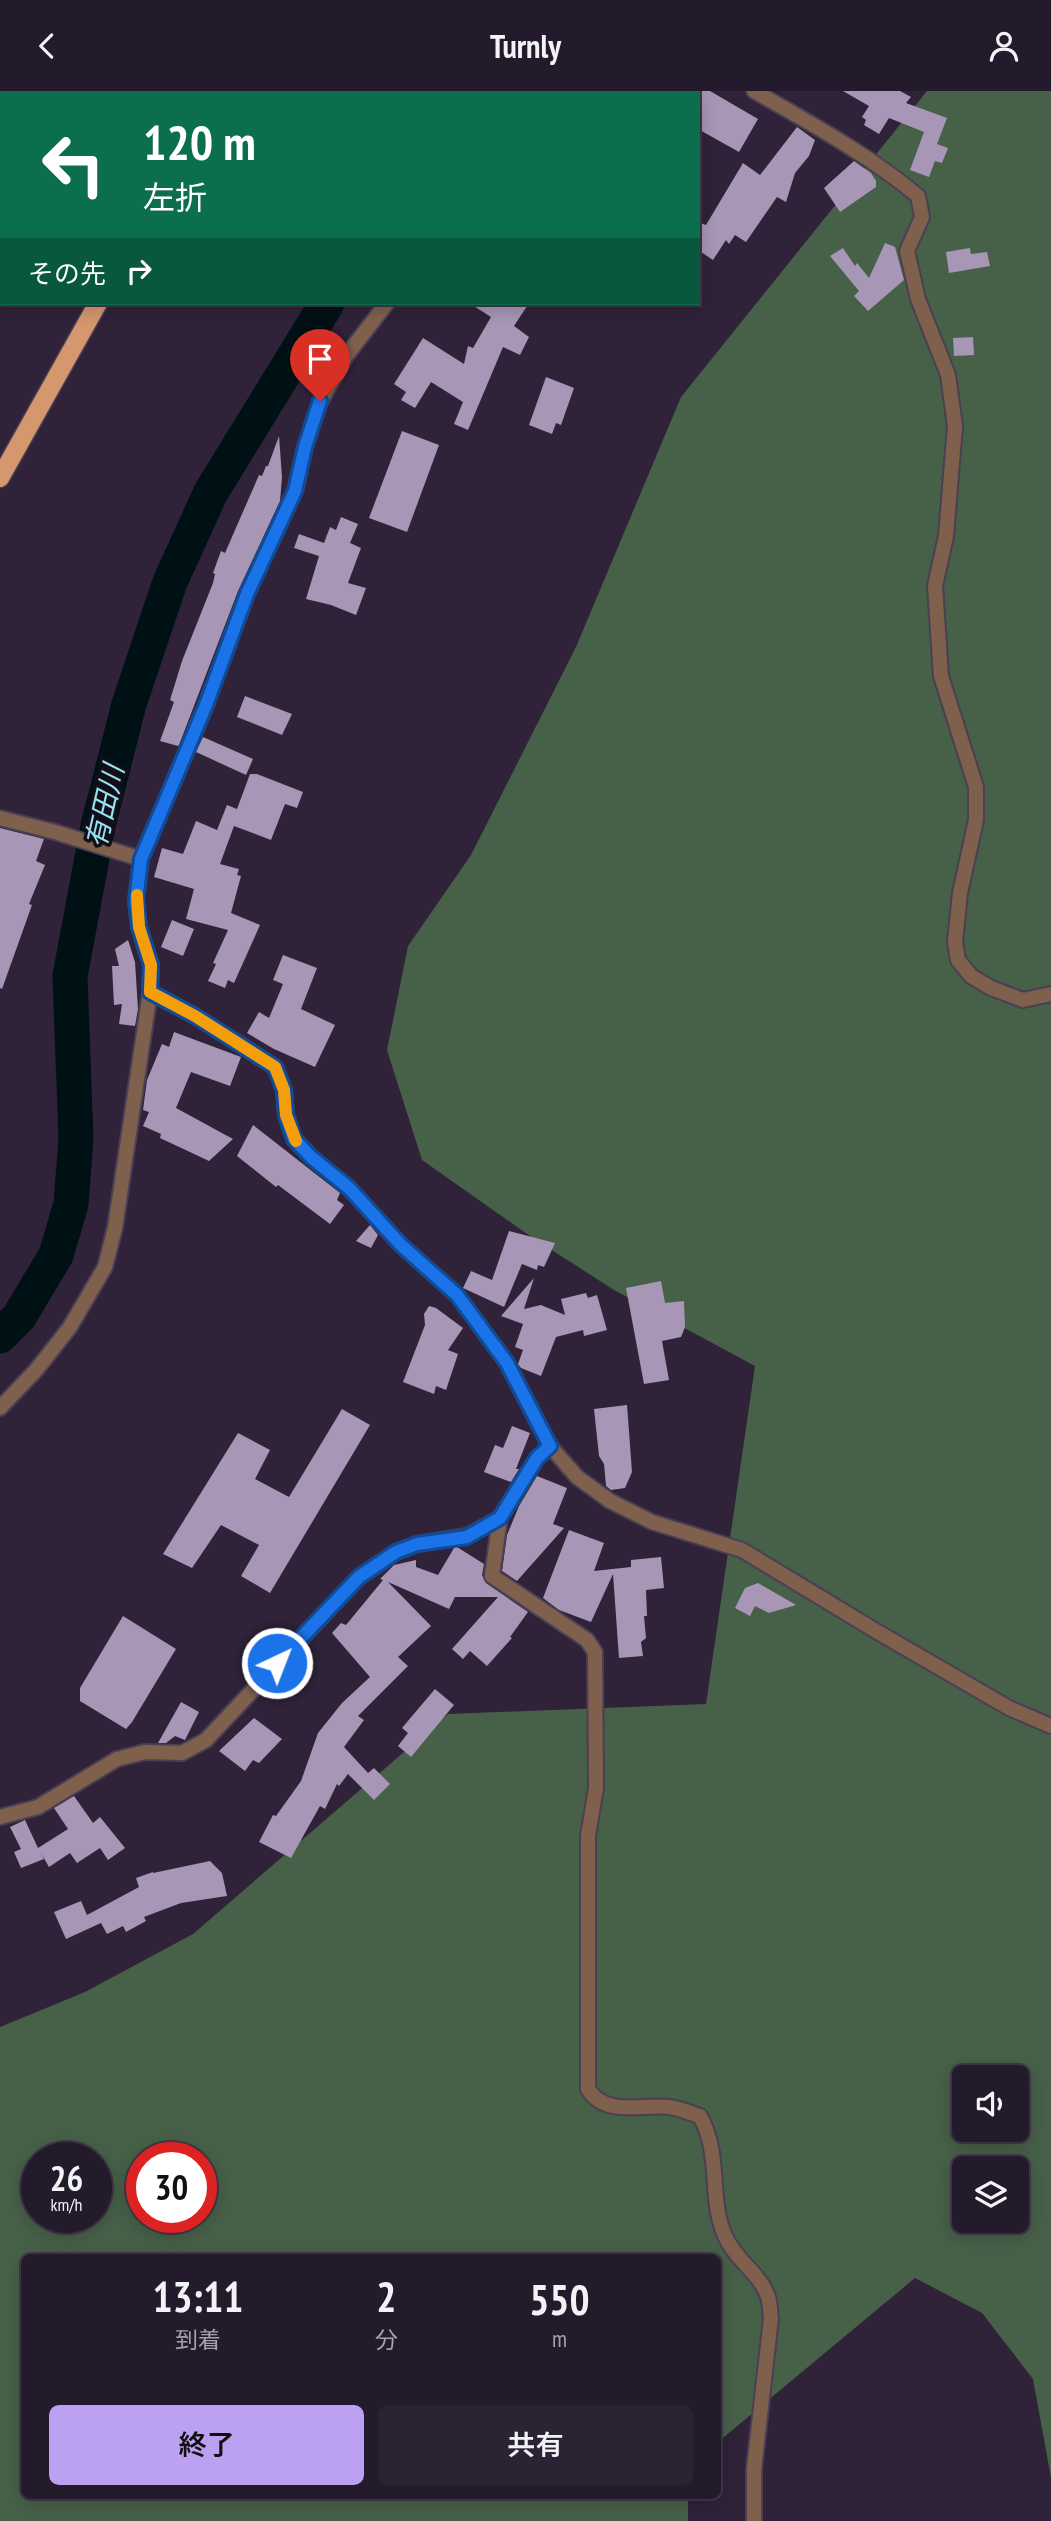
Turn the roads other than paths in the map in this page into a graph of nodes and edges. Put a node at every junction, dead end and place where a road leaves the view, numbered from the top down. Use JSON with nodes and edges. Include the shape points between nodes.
{"nodes":[{"id":1,"x":754,"y":91,"type":"edge"},
{"id":2,"x":97,"y":305,"type":"edge"},
{"id":3,"x":385,"y":305,"type":"edge"},
{"id":4,"x":0,"y":478,"type":"edge"},
{"id":5,"x":0,"y":818,"type":"edge"},
{"id":6,"x":141,"y":859,"type":"junction"},
{"id":7,"x":150,"y":992,"type":"junction"},
{"id":8,"x":1051,"y":994,"type":"edge"},
{"id":9,"x":0,"y":1408,"type":"edge"},
{"id":10,"x":550,"y":1446,"type":"junction"},
{"id":11,"x":500,"y":1518,"type":"junction"},
{"id":12,"x":1051,"y":1726,"type":"edge"},
{"id":13,"x":0,"y":1817,"type":"edge"},
{"id":14,"x":754,"y":2521,"type":"edge"}],
"edges":[{"from":1,"to":8,"type":"street","via":[[918,196],[922,217],[907,251],[918,299],[948,375],[955,426],[946,536],[935,586],[941,676],[976,787],[976,820],[960,893],[955,942],[958,960],[971,976],[1023,1000]]},
{"from":2,"to":4,"type":"main road"},
{"from":3,"to":6,"type":"street","via":[[346,356],[320,401],[295,491],[247,594]]},
{"from":5,"to":6,"type":"street"},
{"from":6,"to":7,"type":"street","via":[[136,901],[151,965]]},
{"from":7,"to":9,"type":"street","via":[[115,1228],[105,1267],[70,1327]]},
{"from":7,"to":10,"type":"street","via":[[275,1067],[294,1139],[457,1295],[507,1363]]},
{"from":10,"to":11,"type":"street","via":[[537,1458]]},
{"from":10,"to":12,"type":"street","via":[[577,1477],[610,1501],[652,1522],[742,1550],[989,1696]]},
{"from":11,"to":13,"type":"street","via":[[467,1537],[396,1552],[359,1577],[206,1740],[182,1753],[145,1752],[117,1759],[38,1807]]},
{"from":11,"to":14,"type":"street","via":[[492,1576],[587,1640],[595,1652],[597,1789],[588,1836],[588,2089],[594,2099],[616,2107],[671,2107],[700,2116],[715,2160],[718,2213],[725,2236],[768,2297],[771,2318],[754,2469]]}]}
